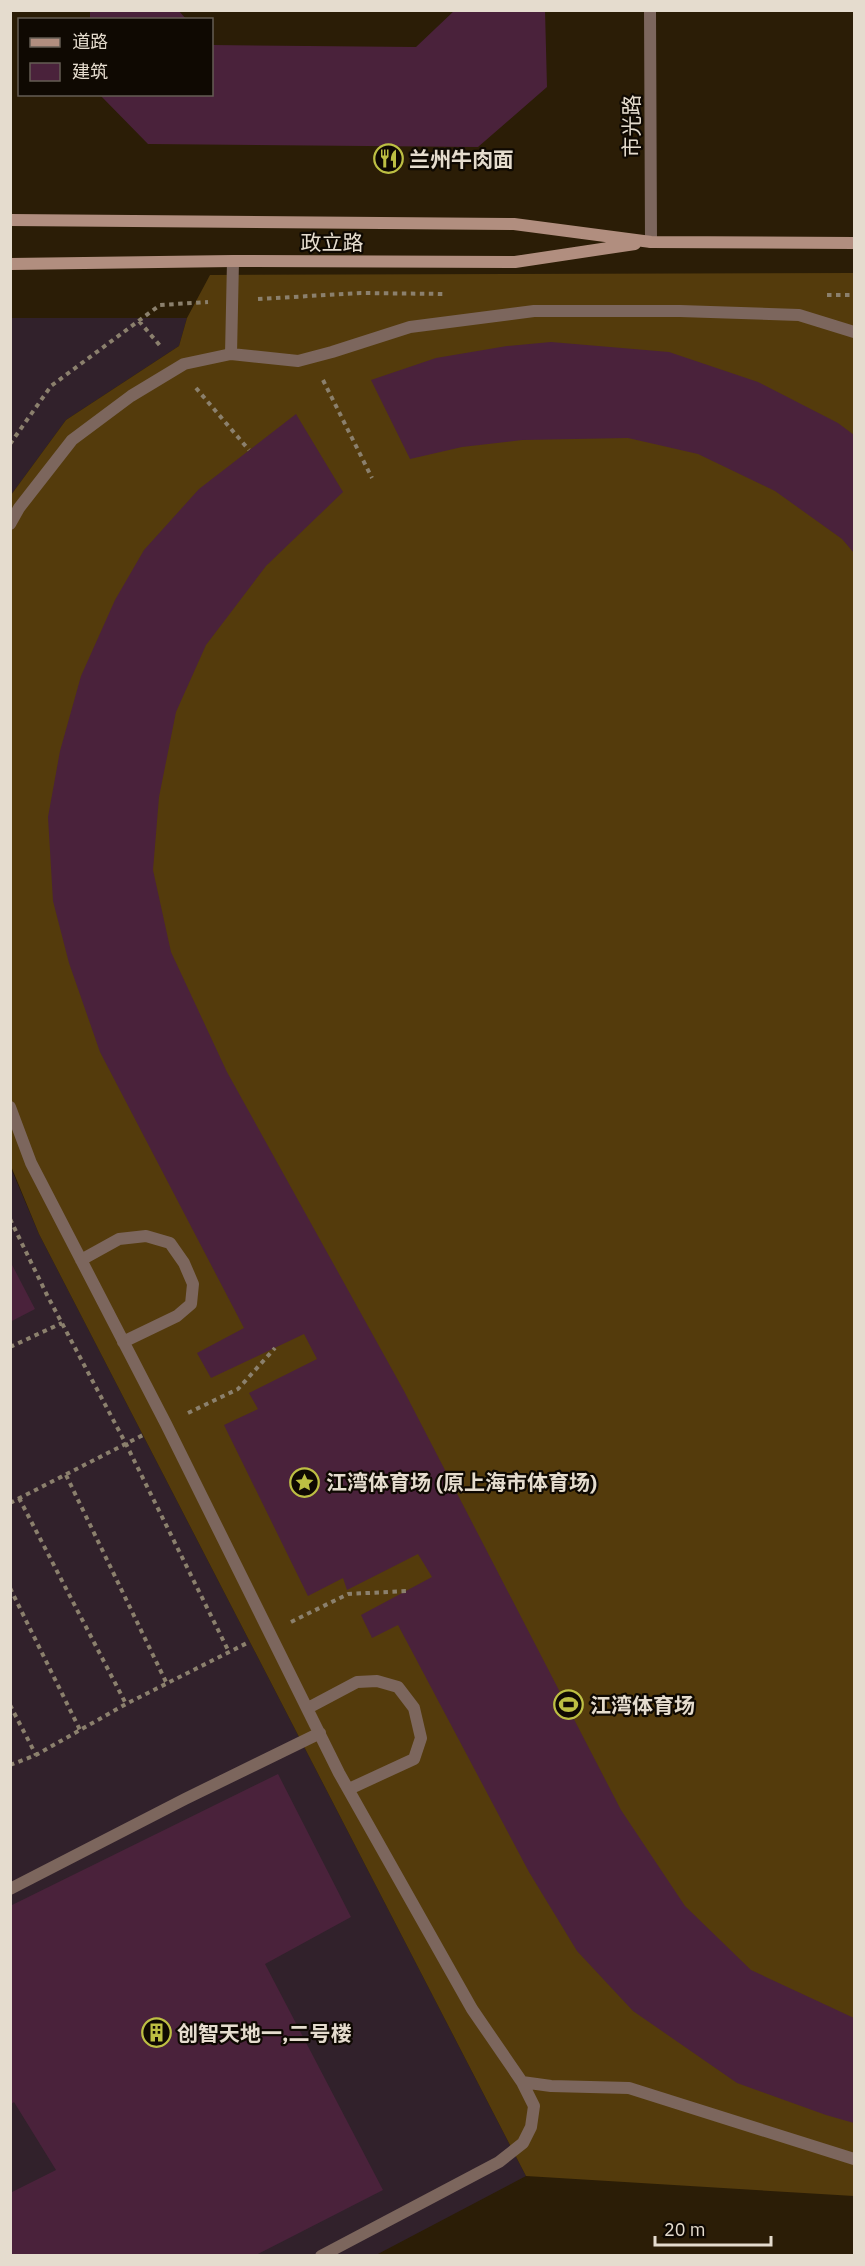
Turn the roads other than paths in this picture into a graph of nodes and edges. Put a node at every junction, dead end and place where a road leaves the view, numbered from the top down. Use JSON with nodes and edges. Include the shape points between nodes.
{"nodes":[{"id":1,"x":650,"y":10,"type":"edge"},
{"id":2,"x":10,"y":220,"type":"edge"},
{"id":3,"x":651,"y":242,"type":"junction"},
{"id":4,"x":855,"y":243,"type":"edge"},
{"id":5,"x":233,"y":261,"type":"junction"},
{"id":6,"x":10,"y":264,"type":"edge"},
{"id":7,"x":855,"y":332,"type":"edge"},
{"id":8,"x":231,"y":354,"type":"junction"},
{"id":9,"x":10,"y":524,"type":"edge"},
{"id":10,"x":10,"y":1107,"type":"edge"},
{"id":11,"x":81,"y":1260,"type":"junction"},
{"id":12,"x":123,"y":1342,"type":"junction"},
{"id":13,"x":308,"y":1708,"type":"junction"},
{"id":14,"x":320,"y":1733,"type":"junction"},
{"id":15,"x":349,"y":1789,"type":"junction"},
{"id":16,"x":10,"y":1889,"type":"edge"},
{"id":17,"x":522,"y":2082,"type":"junction"},
{"id":18,"x":855,"y":2159,"type":"edge"},
{"id":19,"x":321,"y":2256,"type":"edge"}],
"edges":[{"from":1,"to":3,"type":"street","name":"市光路"},
{"from":2,"to":3,"type":"main road","name":"政立路","via":[[514,224]]},
{"from":3,"to":4,"type":"main road","name":"政立路"},
{"from":3,"to":5,"type":"main road","name":"政立路","via":[[515,262]]},
{"from":5,"to":6,"type":"main road","name":"政立路"},
{"from":5,"to":8,"type":"street"},
{"from":7,"to":8,"type":"street","via":[[799,315],[534,310],[410,327],[298,360]]},
{"from":8,"to":9,"type":"street","via":[[184,364],[131,396],[72,440]]},
{"from":10,"to":11,"type":"street","via":[[31,1162]]},
{"from":11,"to":12,"type":"street"},
{"from":11,"to":12,"type":"street","via":[[119,1239],[146,1236],[170,1243],[184,1263],[193,1284],[191,1304],[177,1316]]},
{"from":12,"to":13,"type":"street"},
{"from":13,"to":14,"type":"street"},
{"from":13,"to":15,"type":"street","via":[[357,1682],[377,1681],[398,1687],[414,1708],[421,1738],[414,1759]]},
{"from":14,"to":15,"type":"street"},
{"from":14,"to":16,"type":"street"},
{"from":15,"to":17,"type":"street","via":[[472,2009]]},
{"from":17,"to":18,"type":"street","via":[[629,2088]]},
{"from":17,"to":19,"type":"street","via":[[534,2106],[531,2127],[523,2143],[499,2162]]}]}
